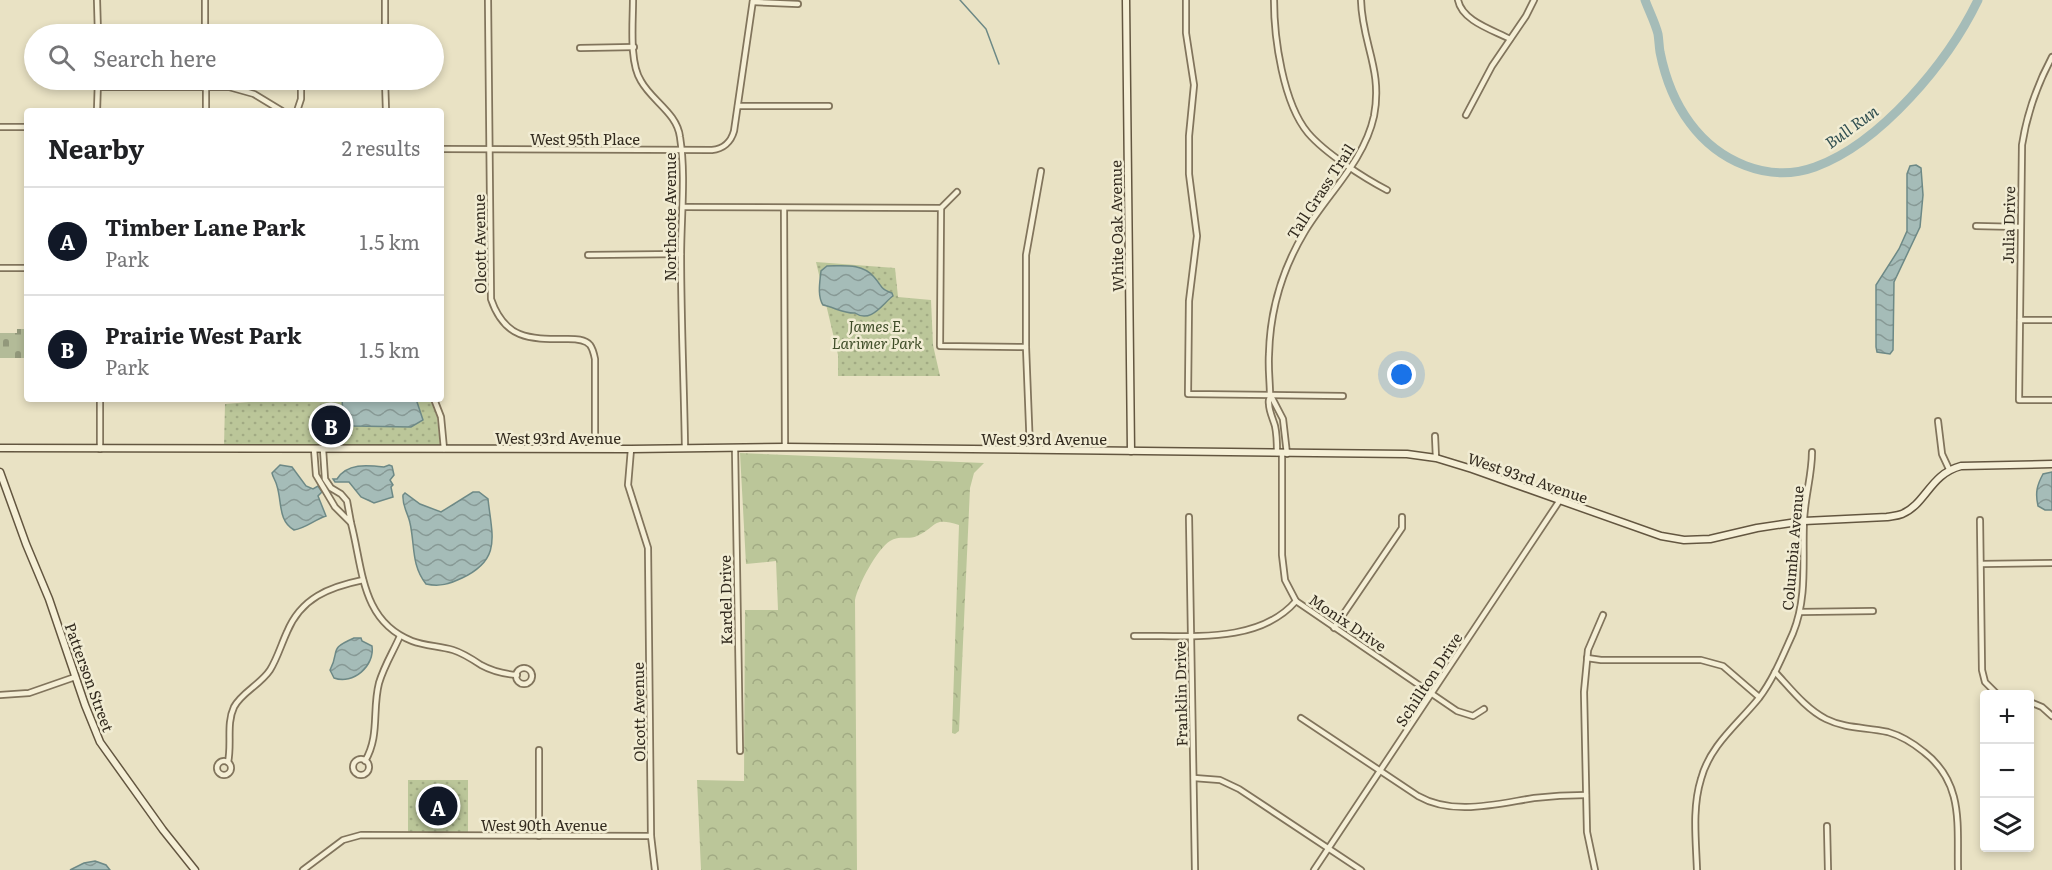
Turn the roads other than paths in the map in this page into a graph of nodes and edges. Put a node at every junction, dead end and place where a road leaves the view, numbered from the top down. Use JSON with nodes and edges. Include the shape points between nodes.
{"nodes":[{"id":1,"x":97,"y":0,"type":"edge"},
{"id":2,"x":205,"y":0,"type":"edge"},
{"id":3,"x":385,"y":0,"type":"edge"},
{"id":4,"x":488,"y":0,"type":"edge"},
{"id":5,"x":633,"y":0,"type":"edge"},
{"id":6,"x":1126,"y":0,"type":"edge"},
{"id":7,"x":1186,"y":0,"type":"edge"},
{"id":8,"x":1274,"y":0,"type":"edge"},
{"id":9,"x":1360,"y":0,"type":"edge"},
{"id":10,"x":1458,"y":0,"type":"edge"},
{"id":11,"x":1534,"y":0,"type":"edge"},
{"id":12,"x":753,"y":1,"type":"edge"},
{"id":13,"x":798,"y":4,"type":"dead end"},
{"id":14,"x":98,"y":24,"type":"edge"},
{"id":15,"x":205,"y":24,"type":"edge"},
{"id":16,"x":385,"y":24,"type":"edge"},
{"id":17,"x":1510,"y":39,"type":"junction"},
{"id":18,"x":634,"y":47,"type":"junction"},
{"id":19,"x":580,"y":48,"type":"dead end"},
{"id":20,"x":2052,"y":57,"type":"edge"},
{"id":21,"x":98,"y":90,"type":"edge"},
{"id":22,"x":206,"y":90,"type":"edge"},
{"id":23,"x":241,"y":90,"type":"edge"},
{"id":24,"x":301,"y":90,"type":"edge"},
{"id":25,"x":385,"y":90,"type":"edge"},
{"id":26,"x":738,"y":106,"type":"junction"},
{"id":27,"x":829,"y":106,"type":"dead end"},
{"id":28,"x":98,"y":108,"type":"edge"},
{"id":29,"x":206,"y":108,"type":"edge"},
{"id":30,"x":278,"y":108,"type":"edge"},
{"id":31,"x":298,"y":108,"type":"edge"},
{"id":32,"x":386,"y":108,"type":"edge"},
{"id":33,"x":1466,"y":115,"type":"dead end"},
{"id":34,"x":0,"y":127,"type":"edge"},
{"id":35,"x":24,"y":127,"type":"edge"},
{"id":36,"x":444,"y":149,"type":"edge"},
{"id":37,"x":489,"y":149,"type":"junction"},
{"id":38,"x":682,"y":150,"type":"junction"},
{"id":39,"x":1350,"y":167,"type":"junction"},
{"id":40,"x":1041,"y":171,"type":"dead end"},
{"id":41,"x":1387,"y":190,"type":"dead end"},
{"id":42,"x":957,"y":192,"type":"dead end"},
{"id":43,"x":683,"y":207,"type":"junction"},
{"id":44,"x":784,"y":208,"type":"junction"},
{"id":45,"x":941,"y":208,"type":"junction"},
{"id":46,"x":1976,"y":226,"type":"dead end"},
{"id":47,"x":2020,"y":227,"type":"junction"},
{"id":48,"x":681,"y":254,"type":"junction"},
{"id":49,"x":588,"y":255,"type":"dead end"},
{"id":50,"x":0,"y":268,"type":"edge"},
{"id":51,"x":24,"y":268,"type":"edge"},
{"id":52,"x":2020,"y":320,"type":"junction"},
{"id":53,"x":2052,"y":320,"type":"edge"},
{"id":54,"x":1026,"y":347,"type":"junction"},
{"id":55,"x":1270,"y":394,"type":"junction"},
{"id":56,"x":1343,"y":396,"type":"dead end"},
{"id":57,"x":2052,"y":400,"type":"edge"},
{"id":58,"x":100,"y":402,"type":"edge"},
{"id":59,"x":435,"y":402,"type":"edge"},
{"id":60,"x":1938,"y":421,"type":"dead end"},
{"id":61,"x":1435,"y":436,"type":"dead end"},
{"id":62,"x":785,"y":447,"type":"junction"},
{"id":63,"x":0,"y":448,"type":"edge"},
{"id":64,"x":100,"y":448,"type":"junction"},
{"id":65,"x":685,"y":448,"type":"junction"},
{"id":66,"x":735,"y":448,"type":"junction"},
{"id":67,"x":314,"y":449,"type":"junction"},
{"id":68,"x":323,"y":449,"type":"junction"},
{"id":69,"x":444,"y":449,"type":"junction"},
{"id":70,"x":595,"y":449,"type":"junction"},
{"id":71,"x":631,"y":449,"type":"junction"},
{"id":72,"x":1030,"y":450,"type":"junction"},
{"id":73,"x":1131,"y":451,"type":"junction"},
{"id":74,"x":1812,"y":452,"type":"dead end"},
{"id":75,"x":1282,"y":454,"type":"junction"},
{"id":76,"x":1436,"y":458,"type":"junction"},
{"id":77,"x":2052,"y":464,"type":"edge"},
{"id":78,"x":1948,"y":469,"type":"junction"},
{"id":79,"x":0,"y":472,"type":"edge"},
{"id":80,"x":325,"y":485,"type":"junction"},
{"id":81,"x":343,"y":496,"type":"junction"},
{"id":82,"x":1560,"y":500,"type":"junction"},
{"id":83,"x":333,"y":504,"type":"junction"},
{"id":84,"x":1190,"y":517,"type":"dead end"},
{"id":85,"x":1402,"y":517,"type":"dead end"},
{"id":86,"x":1980,"y":520,"type":"dead end"},
{"id":87,"x":1804,"y":521,"type":"junction"},
{"id":88,"x":351,"y":523,"type":"junction"},
{"id":89,"x":1980,"y":564,"type":"junction"},
{"id":90,"x":2052,"y":564,"type":"edge"},
{"id":91,"x":363,"y":580,"type":"junction"},
{"id":92,"x":1296,"y":601,"type":"junction"},
{"id":93,"x":1873,"y":611,"type":"dead end"},
{"id":94,"x":1800,"y":612,"type":"junction"},
{"id":95,"x":1603,"y":615,"type":"dead end"},
{"id":96,"x":1335,"y":628,"type":"junction"},
{"id":97,"x":1190,"y":635,"type":"junction"},
{"id":98,"x":400,"y":636,"type":"junction"},
{"id":99,"x":1134,"y":636,"type":"dead end"},
{"id":100,"x":1587,"y":658,"type":"junction"},
{"id":101,"x":1775,"y":672,"type":"junction"},
{"id":102,"x":517,"y":675,"type":"dead end"},
{"id":103,"x":75,"y":677,"type":"junction"},
{"id":104,"x":1993,"y":690,"type":"edge"},
{"id":105,"x":1432,"y":694,"type":"junction"},
{"id":106,"x":0,"y":695,"type":"edge"},
{"id":107,"x":1759,"y":697,"type":"junction"},
{"id":108,"x":2034,"y":704,"type":"edge"},
{"id":109,"x":1484,"y":709,"type":"dead end"},
{"id":110,"x":2052,"y":716,"type":"edge"},
{"id":111,"x":1301,"y":718,"type":"dead end"},
{"id":112,"x":538,"y":750,"type":"dead end"},
{"id":113,"x":740,"y":751,"type":"dead end"},
{"id":114,"x":364,"y":761,"type":"dead end"},
{"id":115,"x":228,"y":762,"type":"dead end"},
{"id":116,"x":1381,"y":772,"type":"junction"},
{"id":117,"x":1194,"y":778,"type":"junction"},
{"id":118,"x":1586,"y":795,"type":"junction"},
{"id":119,"x":1827,"y":825,"type":"dead end"},
{"id":120,"x":538,"y":836,"type":"junction"},
{"id":121,"x":651,"y":836,"type":"junction"},
{"id":122,"x":1329,"y":848,"type":"junction"},
{"id":123,"x":195,"y":870,"type":"edge"},
{"id":124,"x":303,"y":870,"type":"edge"},
{"id":125,"x":655,"y":870,"type":"edge"},
{"id":126,"x":1195,"y":870,"type":"edge"},
{"id":127,"x":1314,"y":870,"type":"edge"},
{"id":128,"x":1361,"y":870,"type":"edge"},
{"id":129,"x":1595,"y":870,"type":"edge"},
{"id":130,"x":1697,"y":870,"type":"edge"},
{"id":131,"x":1828,"y":870,"type":"edge"},
{"id":132,"x":1958,"y":870,"type":"edge"}],
"edges":[{"from":1,"to":14,"type":"street"},
{"from":2,"to":15,"type":"street"},
{"from":3,"to":16,"type":"street"},
{"from":4,"to":37,"type":"street","name":"Olcott Avenue"},
{"from":5,"to":18,"type":"street","name":"Northcote Avenue"},
{"from":6,"to":73,"type":"street","name":"White Oak Avenue"},
{"from":7,"to":55,"type":"street","via":[[1186,33],[1194,84],[1189,174],[1197,236],[1189,301],[1188,394]]},
{"from":8,"to":39,"type":"street","via":[[1278,49],[1296,112],[1312,138]]},
{"from":9,"to":39,"type":"street","name":"Tall Grass Trail","via":[[1375,70],[1376,101],[1367,139]]},
{"from":10,"to":17,"type":"street","via":[[1466,15]]},
{"from":11,"to":17,"type":"street"},
{"from":12,"to":13,"type":"street"},
{"from":12,"to":26,"type":"street"},
{"from":17,"to":33,"type":"street"},
{"from":18,"to":19,"type":"street"},
{"from":18,"to":38,"type":"street","name":"Northcote Avenue","via":[[640,81],[679,129]]},
{"from":20,"to":47,"type":"street","name":"Julia Drive","via":[[2035,93],[2023,137]]},
{"from":21,"to":28,"type":"street"},
{"from":22,"to":29,"type":"street"},
{"from":23,"to":30,"type":"street"},
{"from":24,"to":31,"type":"street"},
{"from":25,"to":32,"type":"street"},
{"from":26,"to":27,"type":"street"},
{"from":26,"to":38,"type":"street","name":"West 95th Place","via":[[733,135],[726,144],[716,150]]},
{"from":34,"to":35,"type":"street"},
{"from":36,"to":37,"type":"street","name":"West 95th Place"},
{"from":37,"to":38,"type":"street","name":"West 95th Place"},
{"from":37,"to":70,"type":"street","name":"Olcott Avenue","via":[[490,287],[495,310],[508,328],[528,338],[575,339],[590,346],[595,359]]},
{"from":38,"to":43,"type":"street","name":"Northcote Avenue"},
{"from":39,"to":41,"type":"street"},
{"from":39,"to":55,"type":"street","name":"Tall Grass Trail","via":[[1304,233],[1285,273],[1271,330]]},
{"from":40,"to":54,"type":"street","via":[[1026,255]]},
{"from":42,"to":45,"type":"street"},
{"from":43,"to":44,"type":"street"},
{"from":43,"to":48,"type":"street","name":"Northcote Avenue"},
{"from":44,"to":45,"type":"street"},
{"from":44,"to":62,"type":"street"},
{"from":45,"to":54,"type":"street","via":[[940,346]]},
{"from":46,"to":47,"type":"street"},
{"from":47,"to":52,"type":"street","name":"Julia Drive"},
{"from":48,"to":49,"type":"street"},
{"from":48,"to":65,"type":"street","name":"Northcote Avenue"},
{"from":50,"to":51,"type":"street"},
{"from":52,"to":53,"type":"street"},
{"from":52,"to":57,"type":"street","name":"Julia Drive","via":[[2019,400]]},
{"from":54,"to":72,"type":"street"},
{"from":55,"to":56,"type":"street"},
{"from":55,"to":75,"type":"street","name":"Tall Grass Trail","via":[[1269,405]]},
{"from":55,"to":75,"type":"street","name":"Tall Grass Trail","via":[[1283,419]]},
{"from":58,"to":64,"type":"street"},
{"from":59,"to":69,"type":"street"},
{"from":60,"to":78,"type":"street"},
{"from":61,"to":76,"type":"street"},
{"from":62,"to":66,"type":"street","name":"West 93rd Avenue"},
{"from":62,"to":72,"type":"street","name":"West 93rd Avenue"},
{"from":63,"to":64,"type":"street","name":"West 93rd Avenue"},
{"from":64,"to":67,"type":"street","name":"West 93rd Avenue"},
{"from":65,"to":66,"type":"street","name":"West 93rd Avenue"},
{"from":65,"to":71,"type":"street","name":"West 93rd Avenue"},
{"from":66,"to":113,"type":"street","name":"Kardel Drive"},
{"from":67,"to":68,"type":"street","name":"West 93rd Avenue"},
{"from":67,"to":80,"type":"street","via":[[315,470]]},
{"from":68,"to":69,"type":"street","name":"West 93rd Avenue"},
{"from":68,"to":80,"type":"street"},
{"from":69,"to":70,"type":"street","name":"West 93rd Avenue"},
{"from":70,"to":71,"type":"street","name":"West 93rd Avenue"},
{"from":71,"to":121,"type":"street","name":"Olcott Avenue","via":[[628,485],[648,548]]},
{"from":72,"to":73,"type":"street","name":"West 93rd Avenue"},
{"from":73,"to":75,"type":"street","name":"West 93rd Avenue"},
{"from":74,"to":87,"type":"street","name":"Columbia Avenue"},
{"from":75,"to":76,"type":"street","name":"West 93rd Avenue","via":[[1407,454]]},
{"from":75,"to":92,"type":"street","name":"Monix Drive","via":[[1282,555],[1285,580]]},
{"from":76,"to":82,"type":"street","name":"West 93rd Avenue"},
{"from":77,"to":78,"type":"street"},
{"from":78,"to":87,"type":"street","name":"West 93rd Avenue","via":[[1911,509],[1901,514]]},
{"from":79,"to":103,"type":"street","name":"Patterson Street"},
{"from":80,"to":81,"type":"street"},
{"from":80,"to":83,"type":"street"},
{"from":81,"to":83,"type":"street"},
{"from":81,"to":88,"type":"street"},
{"from":82,"to":87,"type":"street","name":"West 93rd Avenue","via":[[1661,536],[1684,540]]},
{"from":82,"to":105,"type":"street","name":"Schillton Drive"},
{"from":83,"to":88,"type":"street"},
{"from":84,"to":97,"type":"street","name":"Franklin Drive"},
{"from":85,"to":96,"type":"street","via":[[1402,528]]},
{"from":86,"to":89,"type":"street"},
{"from":87,"to":94,"type":"street","name":"Columbia Avenue"},
{"from":88,"to":91,"type":"street"},
{"from":89,"to":90,"type":"street"},
{"from":89,"to":104,"type":"street","via":[[1982,670],[1985,682]]},
{"from":91,"to":98,"type":"street","via":[[373,609]]},
{"from":91,"to":115,"type":"street","via":[[322,592],[293,618],[269,671],[235,706]]},
{"from":92,"to":96,"type":"street","name":"Monix Drive"},
{"from":92,"to":97,"type":"street","via":[[1274,621],[1247,632]]},
{"from":93,"to":94,"type":"street"},
{"from":94,"to":101,"type":"street","name":"Columbia Avenue"},
{"from":95,"to":100,"type":"street"},
{"from":96,"to":105,"type":"street","name":"Monix Drive"},
{"from":97,"to":99,"type":"street"},
{"from":97,"to":117,"type":"street","name":"Franklin Drive"},
{"from":98,"to":102,"type":"street","via":[[426,646],[453,650],[489,669]]},
{"from":98,"to":114,"type":"street","via":[[378,686],[376,731]]},
{"from":100,"to":107,"type":"street","via":[[1701,660],[1723,666]]},
{"from":100,"to":118,"type":"street"},
{"from":101,"to":107,"type":"street","name":"Columbia Avenue"},
{"from":101,"to":132,"type":"street","via":[[1820,716],[1845,727],[1899,736],[1934,760],[1955,797]]},
{"from":103,"to":106,"type":"street","via":[[29,693]]},
{"from":103,"to":123,"type":"street","name":"Patterson Street","via":[[100,742]]},
{"from":105,"to":109,"type":"street","name":"Monix Drive","via":[[1473,716]]},
{"from":105,"to":116,"type":"street","name":"Schillton Drive"},
{"from":107,"to":130,"type":"street","name":"Columbia Avenue","via":[[1720,741],[1703,772],[1696,809]]},
{"from":108,"to":110,"type":"street"},
{"from":111,"to":116,"type":"street"},
{"from":112,"to":120,"type":"street"},
{"from":116,"to":118,"type":"street","via":[[1422,799],[1449,806],[1496,806],[1536,798]]},
{"from":116,"to":122,"type":"street","name":"Schillton Drive"},
{"from":117,"to":122,"type":"street","via":[[1215,779],[1235,786]]},
{"from":117,"to":126,"type":"street","name":"Franklin Drive"},
{"from":118,"to":129,"type":"street","via":[[1587,837]]},
{"from":119,"to":131,"type":"street"},
{"from":120,"to":121,"type":"street","name":"West 90th Avenue"},
{"from":120,"to":124,"type":"street","name":"West 90th Avenue","via":[[361,835],[343,840]]},
{"from":121,"to":125,"type":"street","name":"Olcott Avenue"},
{"from":122,"to":127,"type":"street","name":"Schillton Drive"},
{"from":122,"to":128,"type":"street"}]}
